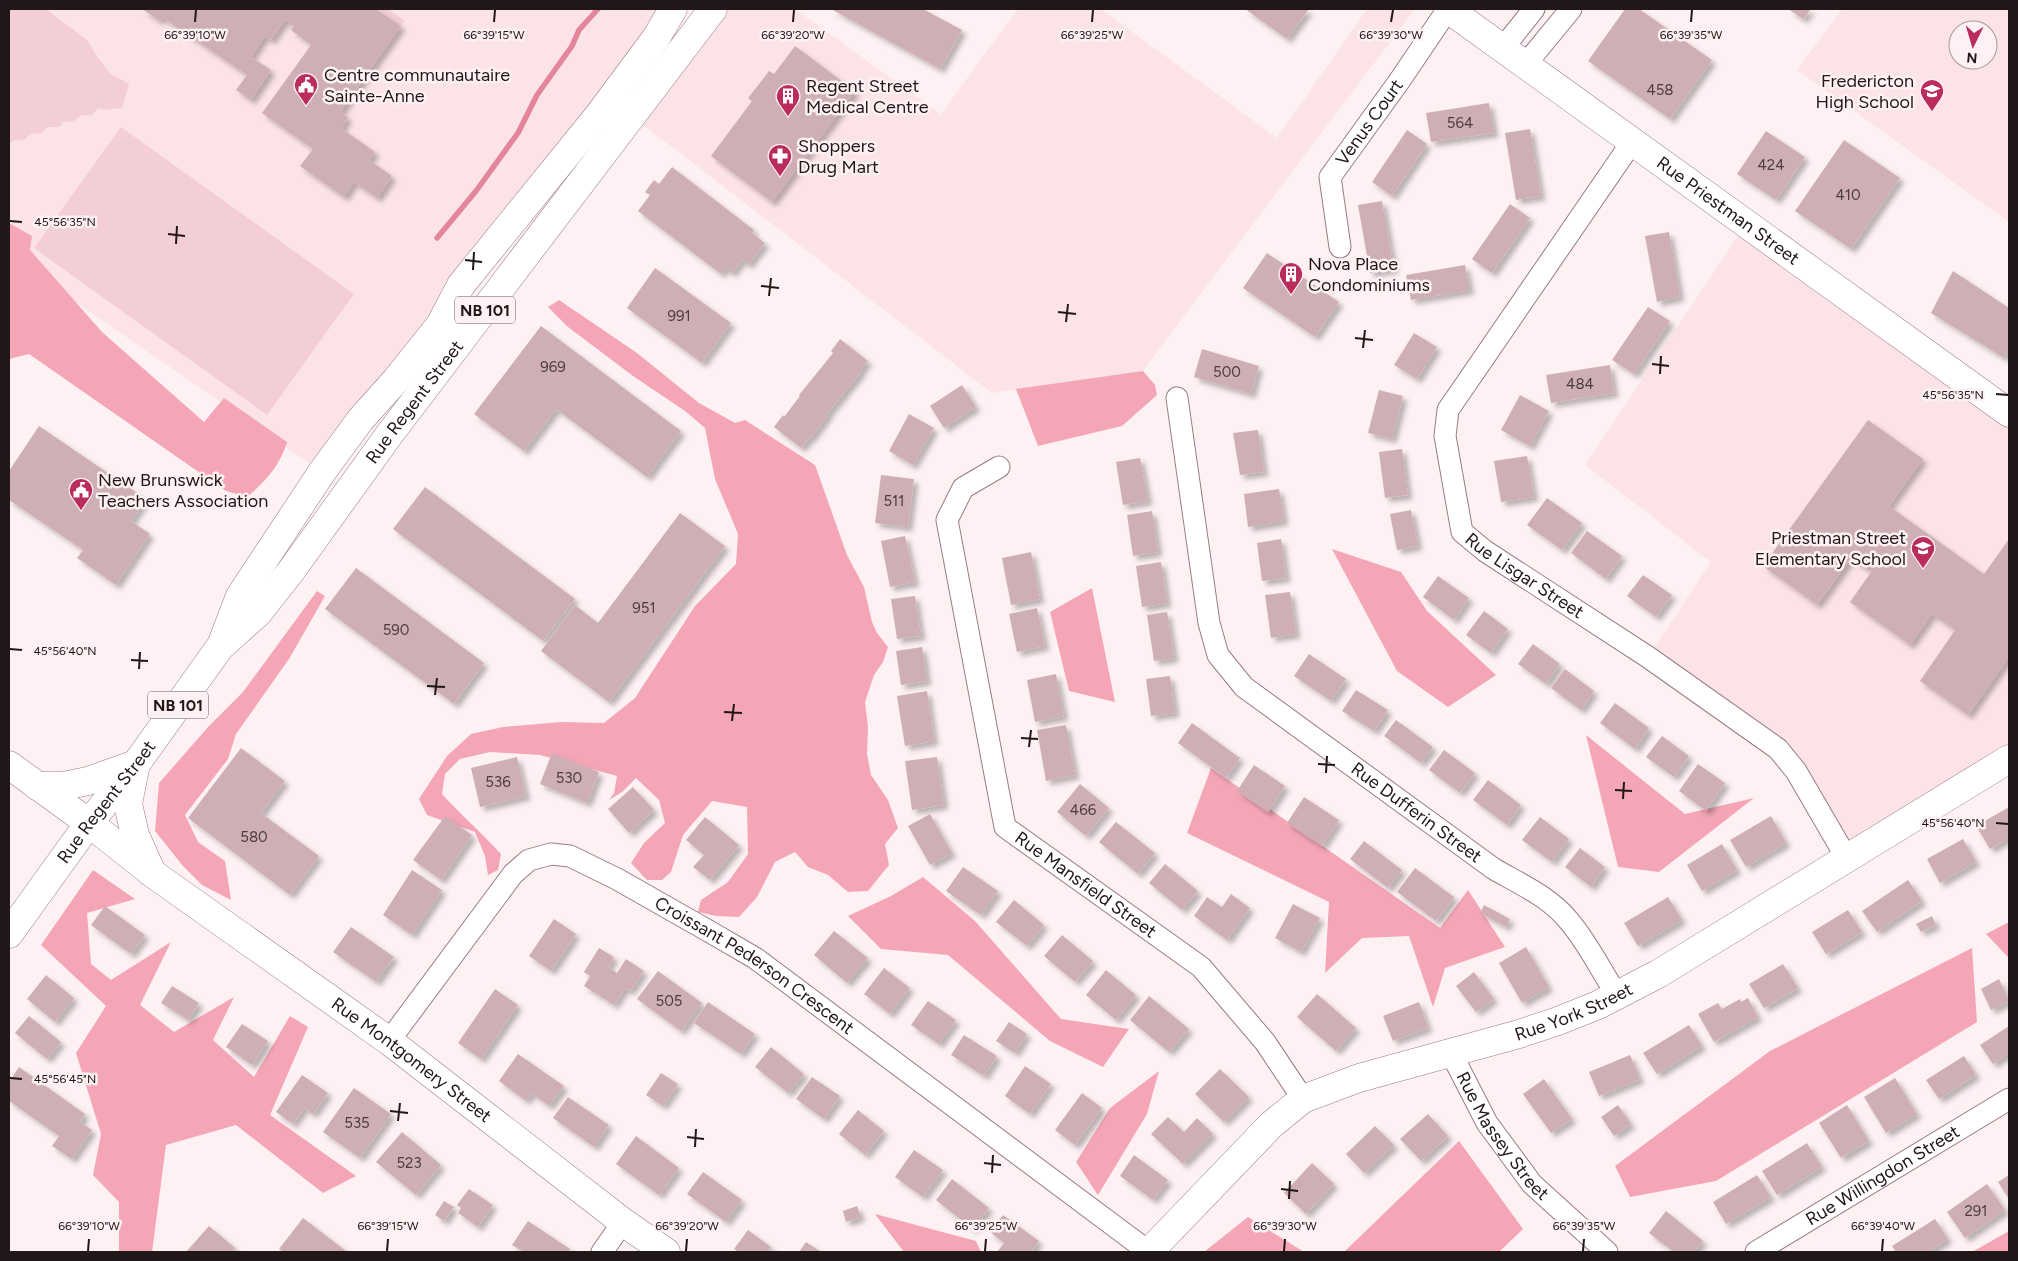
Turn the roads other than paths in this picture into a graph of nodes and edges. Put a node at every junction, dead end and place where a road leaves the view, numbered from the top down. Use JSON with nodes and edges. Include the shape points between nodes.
{"nodes":[{"id":1,"x":673,"y":9,"type":"edge"},
{"id":2,"x":714,"y":9,"type":"edge"},
{"id":3,"x":1448,"y":9,"type":"edge"},
{"id":4,"x":1534,"y":9,"type":"edge"},
{"id":5,"x":1571,"y":9,"type":"edge"},
{"id":6,"x":1503,"y":48,"type":"junction"},
{"id":7,"x":1525,"y":65,"type":"junction"},
{"id":8,"x":598,"y":116,"type":"junction"},
{"id":9,"x":1632,"y":142,"type":"junction"},
{"id":10,"x":580,"y":184,"type":"junction"},
{"id":11,"x":1340,"y":247,"type":"dead end"},
{"id":12,"x":396,"y":380,"type":"junction"},
{"id":13,"x":1177,"y":398,"type":"dead end"},
{"id":14,"x":2009,"y":413,"type":"edge"},
{"id":15,"x":390,"y":435,"type":"junction"},
{"id":16,"x":999,"y":468,"type":"dead end"},
{"id":17,"x":220,"y":647,"type":"junction"},
{"id":18,"x":2009,"y":759,"type":"edge"},
{"id":19,"x":136,"y":764,"type":"junction"},
{"id":20,"x":9,"y":765,"type":"edge"},
{"id":21,"x":37,"y":786,"type":"junction"},
{"id":22,"x":89,"y":823,"type":"junction"},
{"id":23,"x":1846,"y":857,"type":"junction"},
{"id":24,"x":152,"y":873,"type":"junction"},
{"id":25,"x":9,"y":934,"type":"edge"},
{"id":26,"x":1617,"y":995,"type":"junction"},
{"id":27,"x":389,"y":1041,"type":"junction"},
{"id":28,"x":1451,"y":1053,"type":"junction"},
{"id":29,"x":1303,"y":1099,"type":"junction"},
{"id":30,"x":2009,"y":1099,"type":"edge"},
{"id":31,"x":623,"y":1222,"type":"junction"},
{"id":32,"x":602,"y":1252,"type":"edge"},
{"id":33,"x":666,"y":1252,"type":"edge"},
{"id":34,"x":1149,"y":1252,"type":"edge"},
{"id":35,"x":1607,"y":1252,"type":"edge"},
{"id":36,"x":1756,"y":1252,"type":"edge"}],
"edges":[{"from":1,"to":8,"type":"street","name":"Rue Regent Street","number":"NB 101","via":[[656,38]]},
{"from":2,"to":10,"type":"street","name":"Rue Regent Street","number":"NB 101"},
{"from":3,"to":6,"type":"street","name":"Rue Priestman Street"},
{"from":3,"to":11,"type":"street","name":"Venus Court","via":[[1330,177]]},
{"from":4,"to":6,"type":"street"},
{"from":5,"to":7,"type":"street"},
{"from":6,"to":7,"type":"street","name":"Rue Priestman Street"},
{"from":7,"to":9,"type":"street","name":"Rue Priestman Street"},
{"from":8,"to":10,"type":"street","via":[[576,162]]},
{"from":8,"to":12,"type":"street","name":"Rue Regent Street","number":"NB 101","via":[[461,285],[440,325]]},
{"from":9,"to":14,"type":"street","name":"Rue Priestman Street"},
{"from":9,"to":23,"type":"street","name":"Rue Lisgar Street","via":[[1448,410],[1446,436],[1462,532],[1485,551],[1648,657],[1778,749],[1796,772]]},
{"from":10,"to":15,"type":"street","name":"Rue Regent Street","number":"NB 101"},
{"from":12,"to":15,"type":"street","via":[[386,408],[386,426]]},
{"from":12,"to":17,"type":"street","name":"Rue Regent Street","number":"NB 101","via":[[361,419],[322,472],[240,596]]},
{"from":13,"to":26,"type":"street","name":"Rue Dufferin Street","via":[[1209,623],[1218,655],[1244,687],[1494,869],[1535,892],[1559,911],[1569,920]]},
{"from":15,"to":17,"type":"street","name":"Rue Regent Street","number":"NB 101","via":[[258,613]]},
{"from":16,"to":29,"type":"street","name":"Rue Mansfield Street","via":[[963,488],[947,520],[1005,827],[1201,967],[1265,1042]]},
{"from":17,"to":19,"type":"street","name":"Rue Regent Street","number":"NB 101"},
{"from":18,"to":23,"type":"street","name":"Rue York Street"},
{"from":19,"to":21,"type":"street","via":[[88,781],[63,786]]},
{"from":19,"to":22,"type":"street","name":"Rue Regent Street","number":"NB 101"},
{"from":19,"to":24,"type":"street","via":[[128,804],[135,835]]},
{"from":20,"to":21,"type":"street"},
{"from":21,"to":22,"type":"street","name":"Rue Montgomery Street"},
{"from":22,"to":24,"type":"street","name":"Rue Montgomery Street"},
{"from":22,"to":25,"type":"street","name":"Rue Regent Street","number":"NB 101"},
{"from":23,"to":26,"type":"street","name":"Rue York Street","via":[[1666,969]]},
{"from":24,"to":27,"type":"street","name":"Rue Montgomery Street"},
{"from":26,"to":28,"type":"street","name":"Rue York Street","via":[[1558,1021]]},
{"from":27,"to":31,"type":"street","name":"Rue Montgomery Street"},
{"from":27,"to":34,"type":"street","name":"Croissant Pederson Crescent","via":[[513,874],[529,860],[551,854],[570,856],[755,958]]},
{"from":28,"to":29,"type":"street","name":"Rue York Street","via":[[1359,1078]]},
{"from":28,"to":35,"type":"street","name":"Rue Massey Street","via":[[1487,1122],[1532,1184]]},
{"from":29,"to":34,"type":"street","name":"Rue York Street","via":[[1271,1125]]},
{"from":30,"to":36,"type":"street","name":"Rue Willingdon Street"},
{"from":31,"to":32,"type":"street"},
{"from":31,"to":33,"type":"street","name":"Rue Montgomery Street"}]}
